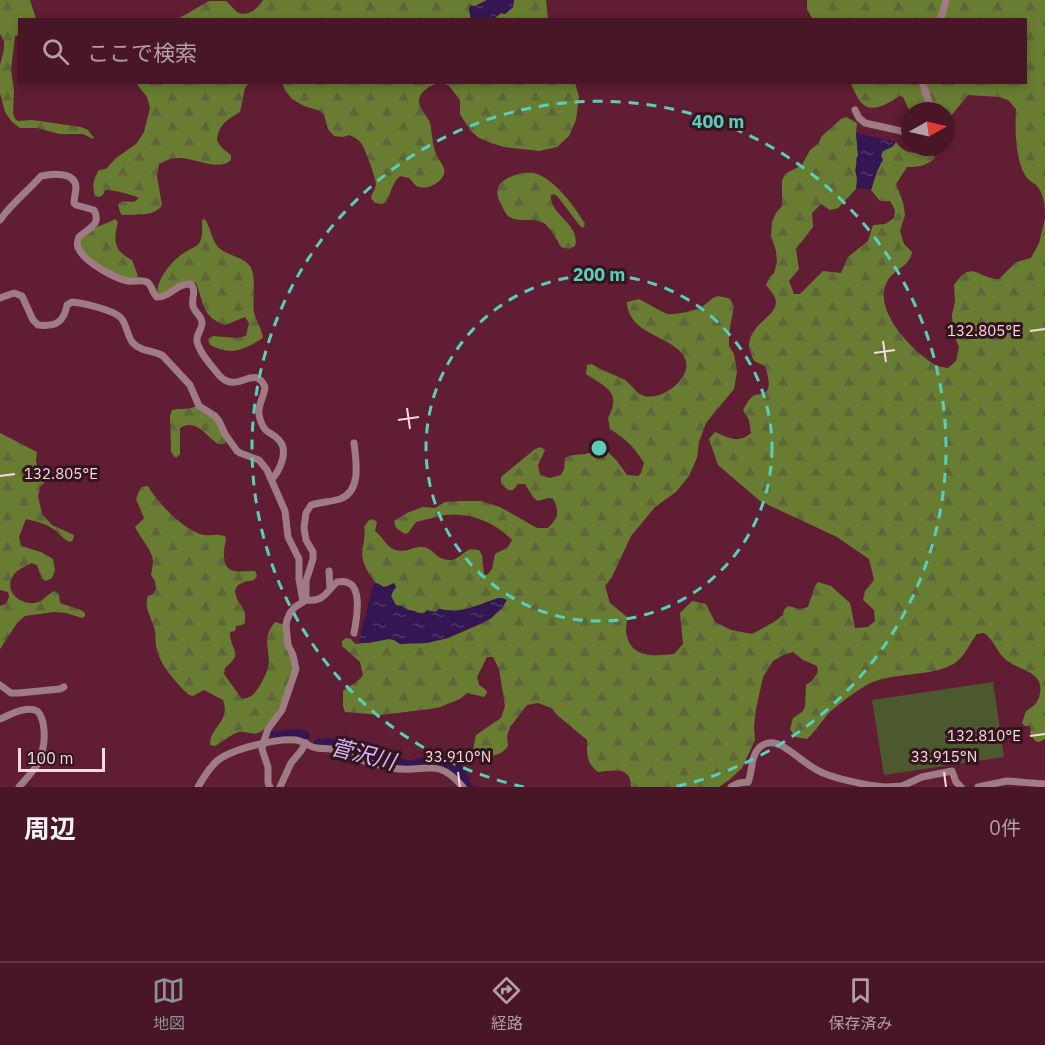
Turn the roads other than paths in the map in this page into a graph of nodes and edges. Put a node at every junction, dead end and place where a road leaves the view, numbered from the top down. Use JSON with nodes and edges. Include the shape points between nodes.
{"nodes":[{"id":1,"x":946,"y":0,"type":"edge"},
{"id":2,"x":940,"y":18,"type":"edge"},
{"id":3,"x":923,"y":84,"type":"edge"},
{"id":4,"x":929,"y":102,"type":"edge"},
{"id":5,"x":855,"y":110,"type":"dead end"},
{"id":6,"x":901,"y":131,"type":"edge"},
{"id":7,"x":0,"y":220,"type":"edge"},
{"id":8,"x":0,"y":298,"type":"edge"},
{"id":9,"x":354,"y":443,"type":"dead end"},
{"id":10,"x":272,"y":479,"type":"junction"},
{"id":11,"x":329,"y":570,"type":"dead end"},
{"id":12,"x":330,"y":588,"type":"junction"},
{"id":13,"x":305,"y":601,"type":"junction"},
{"id":14,"x":354,"y":633,"type":"dead end"},
{"id":15,"x":1,"y":687,"type":"edge"},
{"id":16,"x":64,"y":687,"type":"dead end"},
{"id":17,"x":0,"y":719,"type":"edge"},
{"id":18,"x":306,"y":743,"type":"junction"},
{"id":19,"x":263,"y":744,"type":"junction"},
{"id":20,"x":750,"y":784,"type":"edge"},
{"id":21,"x":1045,"y":784,"type":"edge"},
{"id":22,"x":269,"y":785,"type":"edge"},
{"id":23,"x":19,"y":787,"type":"edge"},
{"id":24,"x":198,"y":787,"type":"edge"},
{"id":25,"x":280,"y":787,"type":"edge"},
{"id":26,"x":463,"y":787,"type":"edge"},
{"id":27,"x":731,"y":787,"type":"edge"},
{"id":28,"x":886,"y":787,"type":"edge"},
{"id":29,"x":961,"y":787,"type":"edge"},
{"id":30,"x":978,"y":787,"type":"edge"}],
"edges":[{"from":1,"to":2,"type":"street"},
{"from":3,"to":4,"type":"street"},
{"from":5,"to":6,"type":"street","via":[[865,123]]},
{"from":7,"to":10,"type":"street","via":[[41,176],[68,176],[75,181],[74,203],[94,210],[97,218],[93,227],[79,237],[80,252],[114,277],[148,282],[157,297],[170,294],[182,284],[191,284],[195,294],[192,305],[202,325],[197,336],[199,348],[231,384],[256,377],[265,387],[259,417],[265,431],[279,440],[283,450],[281,466]]},
{"from":8,"to":10,"type":"street","via":[[22,296],[38,325],[60,321],[72,302],[113,312],[122,320],[134,345],[163,356],[190,385],[198,406],[219,420],[237,451],[264,464]]},
{"from":9,"to":13,"type":"street","via":[[356,478],[352,489],[338,500],[311,505],[306,513],[305,535],[313,559]]},
{"from":10,"to":13,"type":"street","via":[[285,511],[288,537],[299,559]]},
{"from":11,"to":12,"type":"street"},
{"from":12,"to":13,"type":"street","via":[[319,600]]},
{"from":12,"to":14,"type":"street","via":[[340,581],[353,586],[357,607]]},
{"from":13,"to":19,"type":"street","via":[[290,613],[286,625],[296,669],[282,710]]},
{"from":15,"to":16,"type":"street","via":[[10,693]]},
{"from":17,"to":23,"type":"street","via":[[20,710],[37,711],[41,716],[44,750]]},
{"from":18,"to":19,"type":"street","via":[[289,740]]},
{"from":18,"to":25,"type":"street"},
{"from":18,"to":26,"type":"street","via":[[392,768],[438,768],[451,774]]},
{"from":19,"to":22,"type":"street"},
{"from":19,"to":24,"type":"street","via":[[218,760]]},
{"from":20,"to":27,"type":"street"},
{"from":20,"to":28,"type":"street","via":[[759,748],[777,743],[818,771]]},
{"from":21,"to":30,"type":"street","via":[[1007,781]]},
{"from":28,"to":29,"type":"street","via":[[952,771]]}]}
